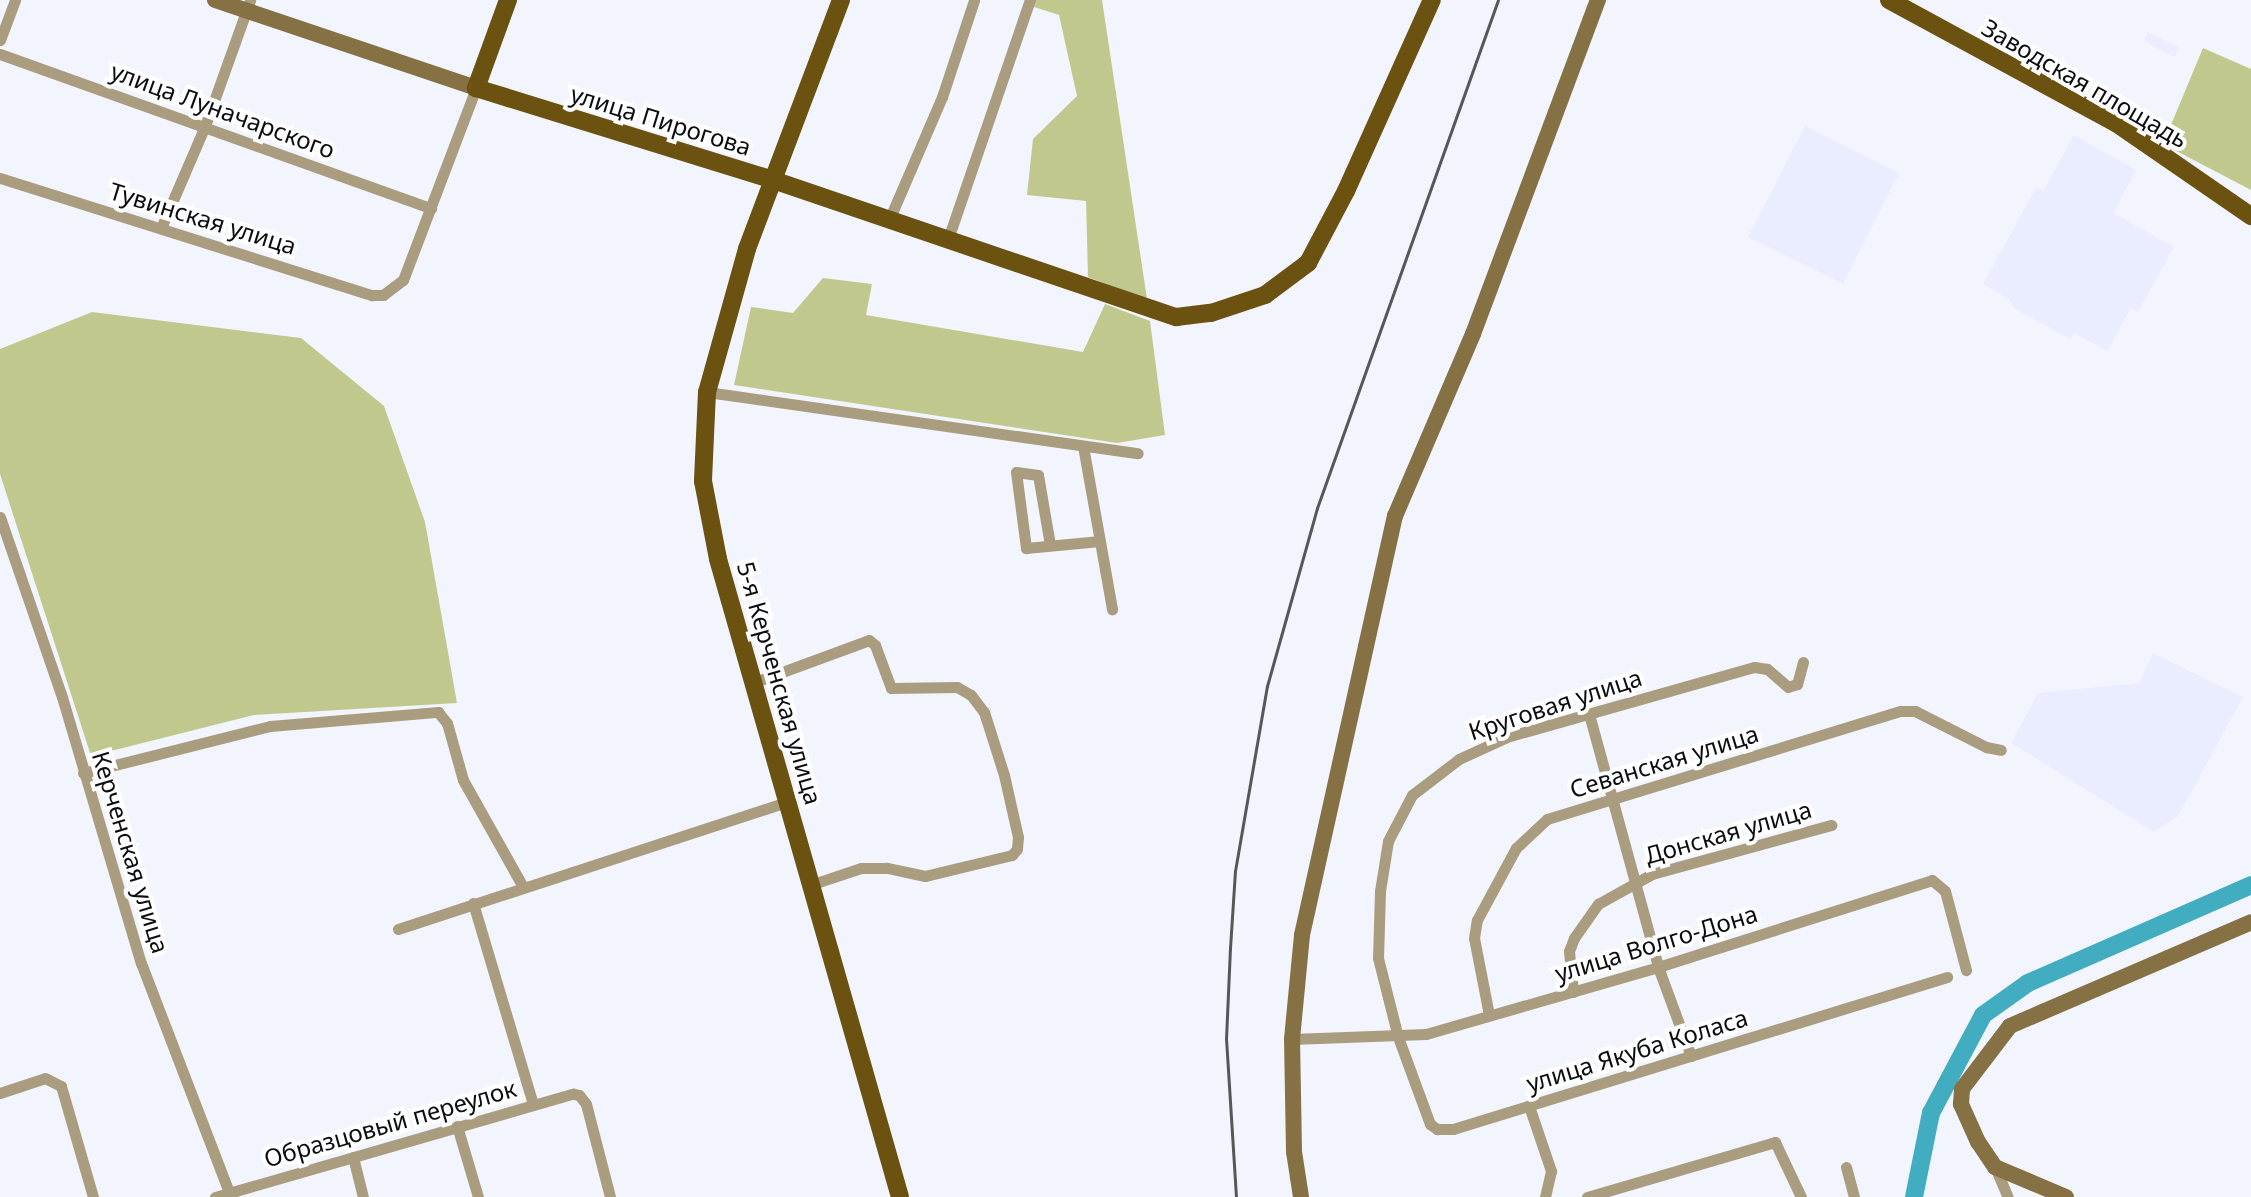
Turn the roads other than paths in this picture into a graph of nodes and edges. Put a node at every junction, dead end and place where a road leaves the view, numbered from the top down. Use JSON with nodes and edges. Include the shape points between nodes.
{"nodes":[{"id":1,"x":15,"y":0,"type":"edge"},
{"id":2,"x":215,"y":0,"type":"edge"},
{"id":3,"x":508,"y":0,"type":"edge"},
{"id":4,"x":841,"y":0,"type":"edge"},
{"id":5,"x":974,"y":0,"type":"edge"},
{"id":6,"x":1030,"y":0,"type":"edge"},
{"id":7,"x":1432,"y":0,"type":"edge"},
{"id":8,"x":1598,"y":0,"type":"edge"},
{"id":9,"x":1889,"y":0,"type":"edge"},
{"id":10,"x":248,"y":5,"type":"edge"},
{"id":11,"x":0,"y":40,"type":"edge"},
{"id":12,"x":0,"y":54,"type":"edge"},
{"id":13,"x":476,"y":88,"type":"junction"},
{"id":14,"x":205,"y":126,"type":"junction"},
{"id":15,"x":0,"y":178,"type":"edge"},
{"id":16,"x":773,"y":180,"type":"junction"},
{"id":17,"x":431,"y":208,"type":"junction"},
{"id":18,"x":2251,"y":216,"type":"edge"},
{"id":19,"x":889,"y":220,"type":"junction"},
{"id":20,"x":161,"y":228,"type":"junction"},
{"id":21,"x":948,"y":239,"type":"junction"},
{"id":22,"x":707,"y":392,"type":"junction"},
{"id":23,"x":1083,"y":446,"type":"junction"},
{"id":24,"x":1138,"y":453,"type":"dead end"},
{"id":25,"x":0,"y":517,"type":"edge"},
{"id":26,"x":1100,"y":541,"type":"junction"},
{"id":27,"x":1050,"y":545,"type":"junction"},
{"id":28,"x":1112,"y":609,"type":"dead end"},
{"id":29,"x":1803,"y":662,"type":"dead end"},
{"id":30,"x":755,"y":682,"type":"junction"},
{"id":31,"x":1589,"y":714,"type":"junction"},
{"id":32,"x":2001,"y":750,"type":"dead end"},
{"id":33,"x":83,"y":773,"type":"junction"},
{"id":34,"x":1615,"y":800,"type":"junction"},
{"id":35,"x":789,"y":801,"type":"junction"},
{"id":36,"x":1831,"y":825,"type":"dead end"},
{"id":37,"x":813,"y":884,"type":"junction"},
{"id":38,"x":1636,"y":885,"type":"junction"},
{"id":39,"x":523,"y":887,"type":"junction"},
{"id":40,"x":473,"y":903,"type":"junction"},
{"id":41,"x":2251,"y":922,"type":"edge"},
{"id":42,"x":398,"y":929,"type":"dead end"},
{"id":43,"x":1658,"y":967,"type":"junction"},
{"id":44,"x":1966,"y":970,"type":"dead end"},
{"id":45,"x":1947,"y":977,"type":"dead end"},
{"id":46,"x":1573,"y":992,"type":"junction"},
{"id":47,"x":1489,"y":1015,"type":"junction"},
{"id":48,"x":1398,"y":1037,"type":"junction"},
{"id":49,"x":1292,"y":1039,"type":"junction"},
{"id":50,"x":1691,"y":1056,"type":"junction"},
{"id":51,"x":0,"y":1093,"type":"edge"},
{"id":52,"x":533,"y":1104,"type":"junction"},
{"id":53,"x":1529,"y":1106,"type":"junction"},
{"id":54,"x":457,"y":1126,"type":"junction"},
{"id":55,"x":353,"y":1157,"type":"junction"},
{"id":56,"x":1846,"y":1167,"type":"dead end"},
{"id":57,"x":1995,"y":1167,"type":"junction"},
{"id":58,"x":230,"y":1195,"type":"edge"},
{"id":59,"x":93,"y":1197,"type":"edge"},
{"id":60,"x":215,"y":1197,"type":"edge"},
{"id":61,"x":363,"y":1197,"type":"edge"},
{"id":62,"x":478,"y":1197,"type":"edge"},
{"id":63,"x":610,"y":1197,"type":"edge"},
{"id":64,"x":900,"y":1197,"type":"edge"},
{"id":65,"x":1301,"y":1197,"type":"edge"},
{"id":66,"x":1545,"y":1197,"type":"edge"},
{"id":67,"x":1587,"y":1197,"type":"edge"},
{"id":68,"x":1801,"y":1197,"type":"edge"},
{"id":69,"x":1854,"y":1197,"type":"edge"},
{"id":70,"x":2008,"y":1197,"type":"edge"},
{"id":71,"x":2066,"y":1197,"type":"edge"}],
"edges":[{"from":1,"to":11,"type":"street"},
{"from":2,"to":10,"type":"street","name":"улица Пирогова"},
{"from":3,"to":13,"type":"main road"},
{"from":4,"to":16,"type":"main road","name":"5-я Керченская улица"},
{"from":5,"to":19,"type":"street","via":[[942,97]]},
{"from":6,"to":21,"type":"street"},
{"from":7,"to":21,"type":"main road","name":"улица Пирогова","via":[[1308,263],[1265,295],[1193,317],[1155,312]]},
{"from":8,"to":49,"type":"street","via":[[1473,334],[1395,516],[1302,935]]},
{"from":9,"to":18,"type":"main road","name":"Заводская площадь","via":[[2116,123]]},
{"from":10,"to":13,"type":"street","name":"улица Пирогова"},
{"from":10,"to":14,"type":"street"},
{"from":12,"to":14,"type":"street","name":"улица Луначарского"},
{"from":13,"to":16,"type":"main road","name":"улица Пирогова"},
{"from":13,"to":17,"type":"street"},
{"from":14,"to":17,"type":"street","name":"улица Луначарского"},
{"from":14,"to":20,"type":"street"},
{"from":15,"to":20,"type":"street","name":"Тувинская улица"},
{"from":16,"to":19,"type":"main road","name":"улица Пирогова"},
{"from":16,"to":22,"type":"main road","name":"5-я Керченская улица","via":[[747,249]]},
{"from":17,"to":20,"type":"street","name":"Тувинская улица","via":[[403,280],[392,291],[372,295]]},
{"from":19,"to":21,"type":"main road","name":"улица Пирогова"},
{"from":22,"to":23,"type":"street"},
{"from":22,"to":30,"type":"main road","name":"5-я Керченская улица","via":[[703,470],[709,519]]},
{"from":23,"to":24,"type":"street"},
{"from":23,"to":26,"type":"street"},
{"from":25,"to":33,"type":"street","name":"Керченская улица"},
{"from":26,"to":27,"type":"street"},
{"from":26,"to":28,"type":"street"},
{"from":27,"to":27,"type":"street","via":[[1026,548],[1016,472],[1038,475]]},
{"from":29,"to":31,"type":"street","name":"Круговая улица","via":[[1797,684],[1788,687],[1767,669],[1754,667]]},
{"from":30,"to":35,"type":"main road","name":"5-я Керченская улица"},
{"from":30,"to":37,"type":"street","via":[[869,640],[891,688],[957,687],[971,695],[984,712],[1004,775],[1018,837],[1012,855],[925,876],[861,868]]},
{"from":31,"to":34,"type":"street"},
{"from":31,"to":48,"type":"street","name":"Круговая улица","via":[[1459,759],[1412,795],[1401,811],[1388,841],[1380,891],[1378,958]]},
{"from":32,"to":34,"type":"street","name":"Севанская улица","via":[[1915,711],[1901,711]]},
{"from":33,"to":39,"type":"street","via":[[270,726],[438,712],[447,723],[463,780]]},
{"from":33,"to":58,"type":"street","name":"Керченская улица","via":[[141,963]]},
{"from":34,"to":38,"type":"street"},
{"from":34,"to":47,"type":"street","name":"Севанская улица","via":[[1547,819],[1516,848],[1474,932]]},
{"from":35,"to":37,"type":"main road","name":"5-я Керченская улица"},
{"from":35,"to":39,"type":"street"},
{"from":36,"to":38,"type":"street","name":"Донская улица","via":[[1652,874]]},
{"from":37,"to":64,"type":"main road","name":"5-я Керченская улица"},
{"from":38,"to":43,"type":"street"},
{"from":38,"to":46,"type":"street","name":"Донская улица","via":[[1598,904],[1574,938],[1567,964]]},
{"from":39,"to":40,"type":"street"},
{"from":40,"to":42,"type":"street"},
{"from":40,"to":52,"type":"street"},
{"from":41,"to":57,"type":"street","via":[[2002,1032],[1960,1097],[1978,1142]]},
{"from":43,"to":44,"type":"street","name":"улица Волго-Дона","via":[[1932,880],[1945,891]]},
{"from":43,"to":46,"type":"street","name":"улица Волго-Дона"},
{"from":43,"to":50,"type":"street"},
{"from":45,"to":50,"type":"street","name":"улица Якуба Коласа"},
{"from":46,"to":47,"type":"street","name":"улица Волго-Дона"},
{"from":47,"to":48,"type":"street","name":"улица Волго-Дона"},
{"from":48,"to":49,"type":"street","name":"улица Волго-Дона"},
{"from":48,"to":53,"type":"street","name":"улица Якуба Коласа","via":[[1430,1124],[1437,1129]]},
{"from":49,"to":65,"type":"street","via":[[1294,1152]]},
{"from":50,"to":53,"type":"street","name":"улица Якуба Коласа"},
{"from":51,"to":59,"type":"street","via":[[45,1078],[65,1091]]},
{"from":52,"to":54,"type":"street","name":"Образцовый переулок"},
{"from":52,"to":63,"type":"street","name":"Образцовый переулок","via":[[579,1095],[586,1104]]},
{"from":53,"to":66,"type":"street","via":[[1551,1171]]},
{"from":54,"to":55,"type":"street","name":"Образцовый переулок"},
{"from":54,"to":62,"type":"street"},
{"from":55,"to":58,"type":"street","name":"Образцовый переулок"},
{"from":55,"to":61,"type":"street"},
{"from":56,"to":69,"type":"street"},
{"from":57,"to":70,"type":"street"},
{"from":57,"to":71,"type":"street"},
{"from":58,"to":60,"type":"street","name":"Образцовый переулок"},
{"from":67,"to":68,"type":"street","via":[[1775,1142]]}]}
